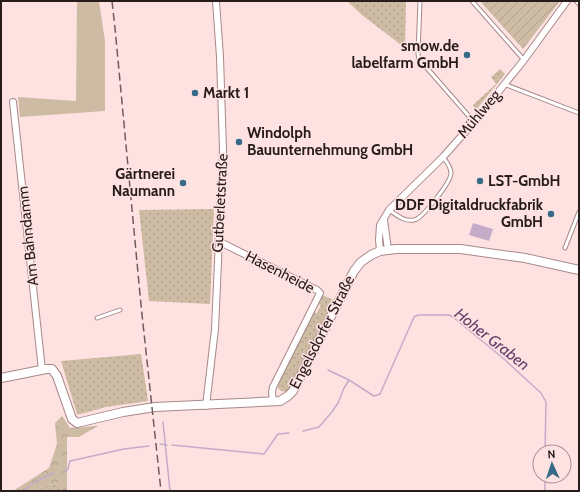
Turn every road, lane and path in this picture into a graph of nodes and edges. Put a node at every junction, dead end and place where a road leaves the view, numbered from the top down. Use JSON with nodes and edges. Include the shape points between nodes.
{"nodes":[{"id":1,"x":216,"y":1,"type":"edge"},
{"id":2,"x":420,"y":1,"type":"edge"},
{"id":3,"x":472,"y":1,"type":"edge"},
{"id":4,"x":567,"y":1,"type":"edge"},
{"id":5,"x":576,"y":1,"type":"edge"},
{"id":6,"x":579,"y":4,"type":"edge"},
{"id":7,"x":524,"y":60,"type":"junction"},
{"id":8,"x":504,"y":84,"type":"junction"},
{"id":9,"x":14,"y":102,"type":"dead end"},
{"id":10,"x":579,"y":113,"type":"edge"},
{"id":11,"x":474,"y":122,"type":"junction"},
{"id":12,"x":443,"y":157,"type":"junction"},
{"id":13,"x":389,"y":210,"type":"junction"},
{"id":14,"x":579,"y":212,"type":"edge"},
{"id":15,"x":218,"y":241,"type":"junction"},
{"id":16,"x":565,"y":248,"type":"dead end"},
{"id":17,"x":384,"y":251,"type":"junction"},
{"id":18,"x":579,"y":270,"type":"edge"},
{"id":19,"x":120,"y":310,"type":"dead end"},
{"id":20,"x":97,"y":318,"type":"dead end"},
{"id":21,"x":42,"y":370,"type":"junction"},
{"id":22,"x":1,"y":378,"type":"edge"},
{"id":23,"x":273,"y":402,"type":"junction"},
{"id":24,"x":206,"y":406,"type":"junction"}],
"edges":[{"from":1,"to":15,"type":"street","name":"Gutberletstraße","via":[[223,142]]},
{"from":2,"to":11,"type":"lane","via":[[419,60]]},
{"from":3,"to":7,"type":"lane"},
{"from":4,"to":7,"type":"street","name":"Mühlweg"},
{"from":5,"to":6,"type":"lane"},
{"from":7,"to":8,"type":"street","name":"Mühlweg"},
{"from":8,"to":10,"type":"lane"},
{"from":8,"to":11,"type":"street","name":"Mühlweg"},
{"from":9,"to":21,"type":"street","name":"Am Bahndamm"},
{"from":11,"to":12,"type":"street","name":"Mühlweg"},
{"from":12,"to":13,"type":"street","name":"Mühlweg"},
{"from":12,"to":13,"type":"lane","via":[[451,172],[449,181],[424,213],[416,220],[405,220]]},
{"from":13,"to":17,"type":"street","name":"Mühlweg","via":[[384,220]]},
{"from":14,"to":16,"type":"lane"},
{"from":15,"to":23,"type":"street","name":"Hasenheide","via":[[320,293],[273,387]]},
{"from":15,"to":24,"type":"street","name":"Gutberletstraße","via":[[215,329]]},
{"from":17,"to":18,"type":"main road","via":[[460,249],[525,258]]},
{"from":17,"to":23,"type":"main road","name":"Engelsdorfer Straße","via":[[367,258],[354,271],[293,391],[280,401]]},
{"from":19,"to":20,"type":"lane"},
{"from":21,"to":22,"type":"main road"},
{"from":21,"to":24,"type":"main road","name":"Engelsdorfer Straße","via":[[54,371],[72,419],[77,423],[155,407]]},
{"from":23,"to":24,"type":"main road","name":"Engelsdorfer Straße"}]}
